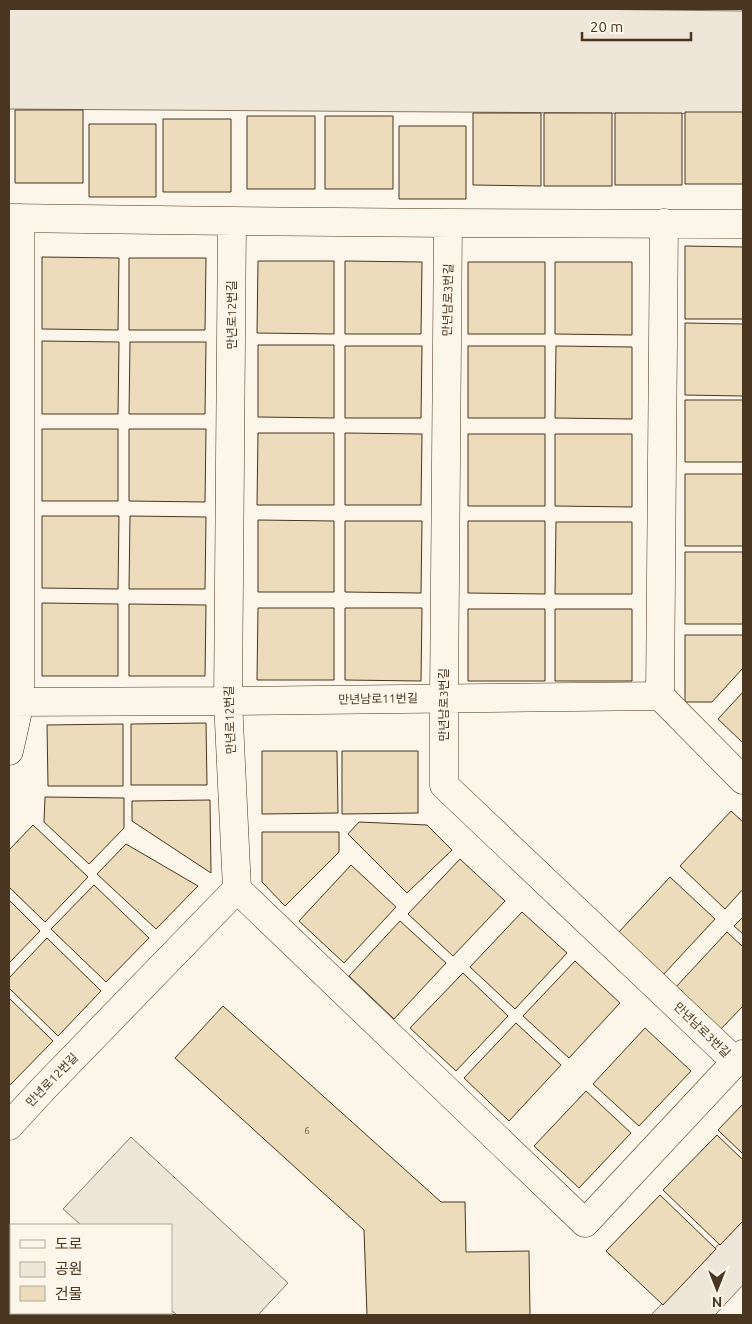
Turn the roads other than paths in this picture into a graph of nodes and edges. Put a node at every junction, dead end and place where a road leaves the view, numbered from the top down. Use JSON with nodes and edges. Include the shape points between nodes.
{"nodes":[{"id":1,"x":14,"y":218,"type":"edge"},
{"id":2,"x":232,"y":221,"type":"junction"},
{"id":3,"x":448,"y":223,"type":"junction"},
{"id":4,"x":664,"y":223,"type":"junction"},
{"id":5,"x":743,"y":224,"type":"edge"},
{"id":6,"x":660,"y":696,"type":"junction"},
{"id":7,"x":444,"y":698,"type":"junction"},
{"id":8,"x":228,"y":701,"type":"junction"},
{"id":9,"x":14,"y":702,"type":"edge"},
{"id":10,"x":9,"y":751,"type":"edge"},
{"id":11,"x":743,"y":780,"type":"edge"},
{"id":12,"x":237,"y":889,"type":"junction"},
{"id":13,"x":740,"y":1058,"type":"edge"},
{"id":14,"x":9,"y":1126,"type":"edge"}],
"edges":[{"from":1,"to":2,"type":"street"},
{"from":1,"to":9,"type":"street"},
{"from":2,"to":3,"type":"street"},
{"from":2,"to":8,"type":"street","name":"만년로12번길"},
{"from":3,"to":4,"type":"street"},
{"from":3,"to":7,"type":"street","name":"만년남로3번길"},
{"from":4,"to":5,"type":"street"},
{"from":4,"to":6,"type":"street"},
{"from":6,"to":7,"type":"street","name":"만년남로11번길"},
{"from":6,"to":11,"type":"street"},
{"from":7,"to":8,"type":"street","name":"만년남로11번길"},
{"from":7,"to":13,"type":"street","name":"만년남로3번길","via":[[444,785]]},
{"from":8,"to":9,"type":"street","name":"만년남로11번길"},
{"from":8,"to":12,"type":"street","name":"만년로12번길"},
{"from":9,"to":10,"type":"street"},
{"from":12,"to":13,"type":"street","name":"만년남로3번길","via":[[585,1224]]},
{"from":12,"to":14,"type":"street","name":"만년로12번길"}]}
